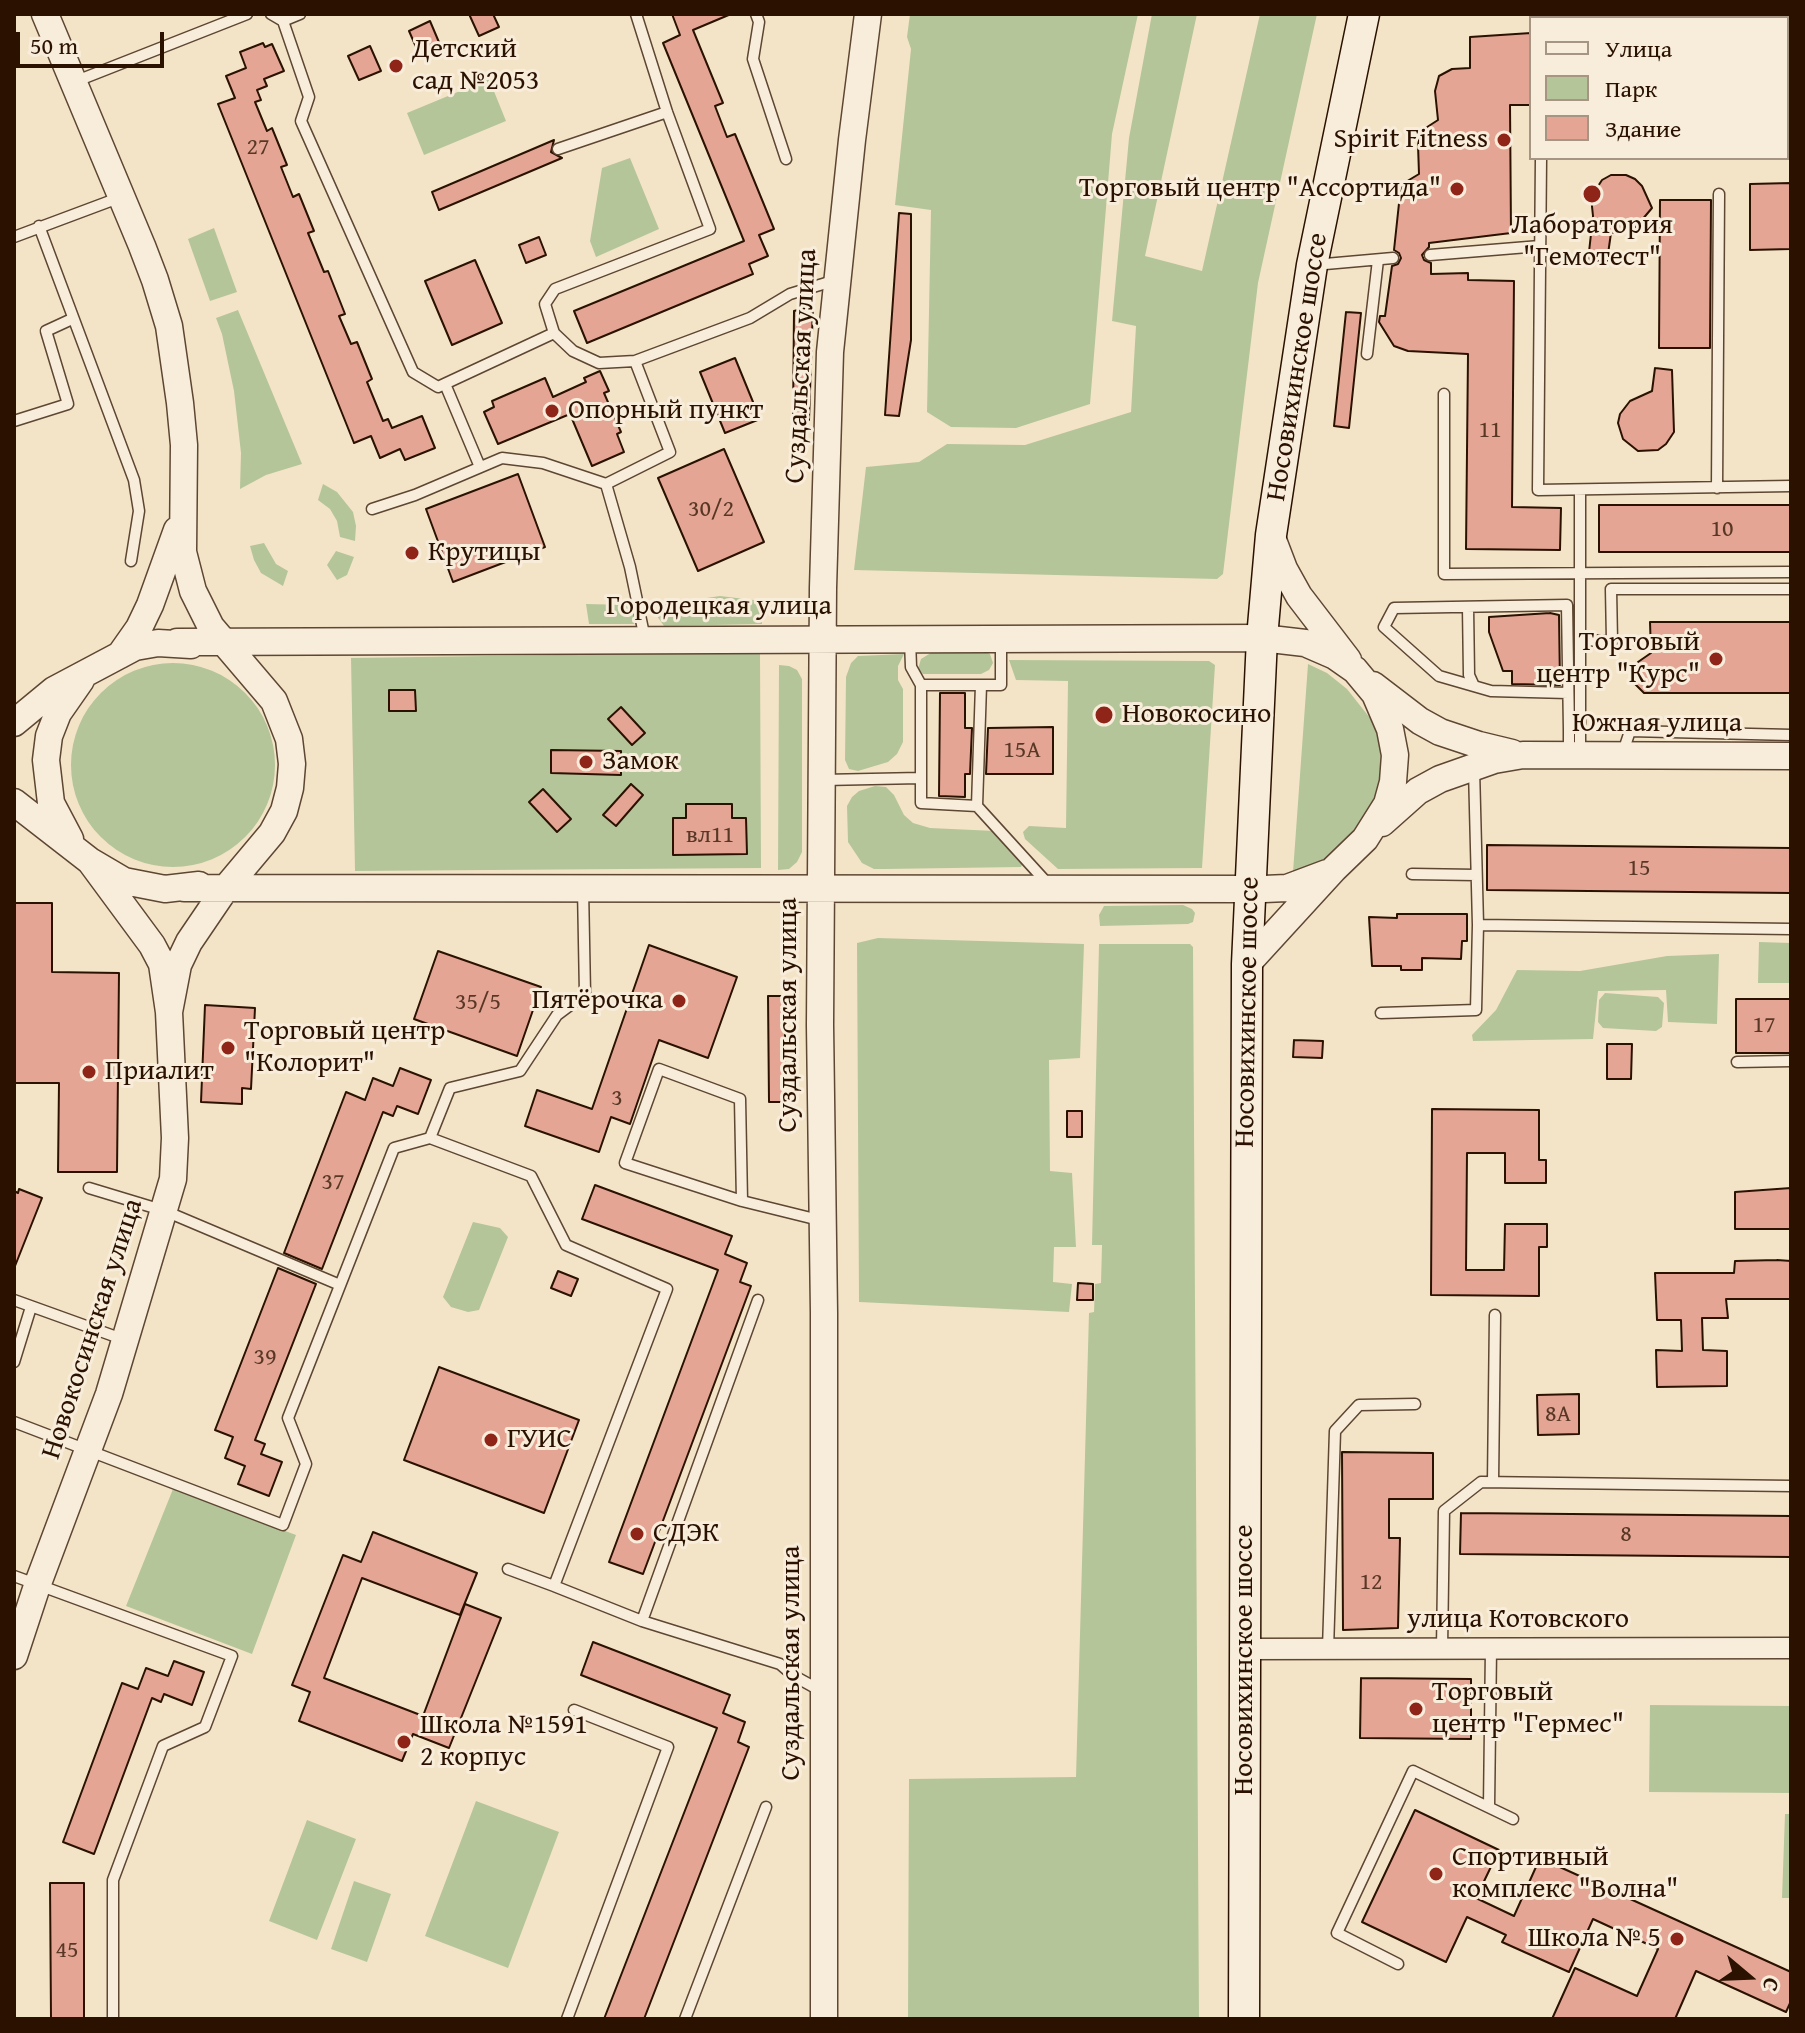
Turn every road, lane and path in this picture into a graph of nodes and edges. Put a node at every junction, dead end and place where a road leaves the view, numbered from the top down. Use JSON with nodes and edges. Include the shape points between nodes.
{"nodes":[{"id":1,"x":45,"y":14,"type":"edge"},
{"id":2,"x":247,"y":14,"type":"edge"},
{"id":3,"x":271,"y":14,"type":"edge"},
{"id":4,"x":300,"y":14,"type":"edge"},
{"id":5,"x":636,"y":14,"type":"edge"},
{"id":6,"x":756,"y":14,"type":"edge"},
{"id":7,"x":868,"y":14,"type":"edge"},
{"id":8,"x":1364,"y":14,"type":"edge"},
{"id":9,"x":283,"y":21,"type":"junction"},
{"id":10,"x":74,"y":82,"type":"junction"},
{"id":11,"x":667,"y":112,"type":"junction"},
{"id":12,"x":558,"y":149,"type":"dead end"},
{"id":13,"x":786,"y":159,"type":"dead end"},
{"id":14,"x":1541,"y":160,"type":"edge"},
{"id":15,"x":1719,"y":194,"type":"dead end"},
{"id":16,"x":122,"y":196,"type":"junction"},
{"id":17,"x":39,"y":226,"type":"junction"},
{"id":18,"x":14,"y":237,"type":"edge"},
{"id":19,"x":1540,"y":246,"type":"junction"},
{"id":20,"x":1430,"y":255,"type":"dead end"},
{"id":21,"x":1393,"y":258,"type":"dead end"},
{"id":22,"x":1378,"y":260,"type":"junction"},
{"id":23,"x":1312,"y":265,"type":"junction"},
{"id":24,"x":837,"y":280,"type":"junction"},
{"id":25,"x":72,"y":319,"type":"junction"},
{"id":26,"x":554,"y":333,"type":"junction"},
{"id":27,"x":1367,"y":354,"type":"dead end"},
{"id":28,"x":635,"y":361,"type":"junction"},
{"id":29,"x":445,"y":384,"type":"junction"},
{"id":30,"x":1444,"y":394,"type":"dead end"},
{"id":31,"x":14,"y":421,"type":"edge"},
{"id":32,"x":480,"y":467,"type":"junction"},
{"id":33,"x":606,"y":484,"type":"junction"},
{"id":34,"x":1791,"y":486,"type":"edge"},
{"id":35,"x":1717,"y":488,"type":"junction"},
{"id":36,"x":1580,"y":490,"type":"junction"},
{"id":37,"x":183,"y":499,"type":"junction"},
{"id":38,"x":372,"y":509,"type":"dead end"},
{"id":39,"x":1271,"y":535,"type":"junction"},
{"id":40,"x":131,"y":561,"type":"dead end"},
{"id":41,"x":1791,"y":572,"type":"edge"},
{"id":42,"x":1579,"y":573,"type":"junction"},
{"id":43,"x":1791,"y":589,"type":"edge"},
{"id":44,"x":1468,"y":607,"type":"junction"},
{"id":45,"x":822,"y":638,"type":"junction"},
{"id":46,"x":910,"y":638,"type":"junction"},
{"id":47,"x":1001,"y":638,"type":"junction"},
{"id":48,"x":1262,"y":638,"type":"junction"},
{"id":49,"x":645,"y":639,"type":"junction"},
{"id":50,"x":1580,"y":640,"type":"junction"},
{"id":51,"x":177,"y":642,"type":"junction"},
{"id":52,"x":225,"y":643,"type":"junction"},
{"id":53,"x":109,"y":660,"type":"junction"},
{"id":54,"x":1360,"y":675,"type":"junction"},
{"id":55,"x":262,"y":684,"type":"junction"},
{"id":56,"x":921,"y":685,"type":"junction"},
{"id":57,"x":981,"y":685,"type":"junction"},
{"id":58,"x":1474,"y":686,"type":"junction"},
{"id":59,"x":1568,"y":693,"type":"junction"},
{"id":60,"x":14,"y":723,"type":"edge"},
{"id":61,"x":1791,"y":735,"type":"edge"},
{"id":62,"x":1523,"y":755,"type":"junction"},
{"id":63,"x":1574,"y":755,"type":"junction"},
{"id":64,"x":1621,"y":755,"type":"junction"},
{"id":65,"x":1791,"y":756,"type":"edge"},
{"id":66,"x":1474,"y":767,"type":"junction"},
{"id":67,"x":920,"y":778,"type":"junction"},
{"id":68,"x":821,"y":780,"type":"junction"},
{"id":69,"x":14,"y":802,"type":"edge"},
{"id":70,"x":977,"y":806,"type":"junction"},
{"id":71,"x":1365,"y":839,"type":"junction"},
{"id":72,"x":258,"y":851,"type":"junction"},
{"id":73,"x":85,"y":856,"type":"junction"},
{"id":74,"x":1334,"y":869,"type":"junction"},
{"id":75,"x":1412,"y":874,"type":"dead end"},
{"id":76,"x":1476,"y":875,"type":"junction"},
{"id":77,"x":583,"y":887,"type":"junction"},
{"id":78,"x":184,"y":888,"type":"junction"},
{"id":79,"x":821,"y":888,"type":"junction"},
{"id":80,"x":1051,"y":888,"type":"junction"},
{"id":81,"x":225,"y":889,"type":"junction"},
{"id":82,"x":1249,"y":889,"type":"junction"},
{"id":83,"x":1478,"y":925,"type":"junction"},
{"id":84,"x":1791,"y":929,"type":"edge"},
{"id":85,"x":1247,"y":964,"type":"junction"},
{"id":86,"x":169,"y":1012,"type":"junction"},
{"id":87,"x":1381,"y":1013,"type":"dead end"},
{"id":88,"x":1791,"y":1061,"type":"edge"},
{"id":89,"x":1737,"y":1062,"type":"dead end"},
{"id":90,"x":430,"y":1138,"type":"junction"},
{"id":91,"x":89,"y":1188,"type":"dead end"},
{"id":92,"x":742,"y":1201,"type":"junction"},
{"id":93,"x":165,"y":1211,"type":"junction"},
{"id":94,"x":823,"y":1221,"type":"junction"},
{"id":95,"x":340,"y":1285,"type":"junction"},
{"id":96,"x":14,"y":1300,"type":"edge"},
{"id":97,"x":758,"y":1300,"type":"dead end"},
{"id":98,"x":31,"y":1307,"type":"junction"},
{"id":99,"x":1495,"y":1315,"type":"dead end"},
{"id":100,"x":126,"y":1340,"type":"junction"},
{"id":101,"x":14,"y":1362,"type":"edge"},
{"id":102,"x":1415,"y":1404,"type":"dead end"},
{"id":103,"x":14,"y":1422,"type":"edge"},
{"id":104,"x":89,"y":1449,"type":"junction"},
{"id":105,"x":1493,"y":1482,"type":"junction"},
{"id":106,"x":1791,"y":1486,"type":"edge"},
{"id":107,"x":508,"y":1569,"type":"dead end"},
{"id":108,"x":26,"y":1581,"type":"edge"},
{"id":109,"x":554,"y":1586,"type":"junction"},
{"id":110,"x":642,"y":1621,"type":"junction"},
{"id":111,"x":1491,"y":1648,"type":"junction"},
{"id":112,"x":1791,"y":1648,"type":"edge"},
{"id":113,"x":1245,"y":1649,"type":"junction"},
{"id":114,"x":1328,"y":1649,"type":"junction"},
{"id":115,"x":1442,"y":1649,"type":"junction"},
{"id":116,"x":14,"y":1656,"type":"edge"},
{"id":117,"x":825,"y":1693,"type":"junction"},
{"id":118,"x":574,"y":1710,"type":"dead end"},
{"id":119,"x":766,"y":1807,"type":"dead end"},
{"id":120,"x":1489,"y":1807,"type":"junction"},
{"id":121,"x":1513,"y":1819,"type":"dead end"},
{"id":122,"x":1398,"y":1964,"type":"dead end"},
{"id":123,"x":113,"y":2019,"type":"edge"},
{"id":124,"x":567,"y":2019,"type":"edge"},
{"id":125,"x":685,"y":2019,"type":"edge"},
{"id":126,"x":824,"y":2019,"type":"edge"},
{"id":127,"x":1244,"y":2019,"type":"edge"}],
"edges":[{"from":1,"to":10,"type":"street"},
{"from":2,"to":10,"type":"lane"},
{"from":3,"to":9,"type":"lane"},
{"from":4,"to":9,"type":"lane"},
{"from":5,"to":11,"type":"lane"},
{"from":6,"to":13,"type":"lane","via":[[753,59]]},
{"from":7,"to":24,"type":"street","name":"Суздальская улица"},
{"from":8,"to":23,"type":"main road","name":"Носовихинское шоссе"},
{"from":9,"to":29,"type":"lane","via":[[309,97],[301,121],[400,344],[413,372],[438,387]]},
{"from":10,"to":16,"type":"street"},
{"from":11,"to":12,"type":"lane"},
{"from":11,"to":26,"type":"lane","via":[[710,229],[555,289],[545,304]]},
{"from":14,"to":19,"type":"lane"},
{"from":15,"to":35,"type":"lane"},
{"from":16,"to":17,"type":"lane"},
{"from":16,"to":37,"type":"street","via":[[169,326],[180,403]]},
{"from":17,"to":18,"type":"lane"},
{"from":17,"to":25,"type":"lane"},
{"from":19,"to":20,"type":"lane"},
{"from":19,"to":36,"type":"lane","via":[[1538,490]]},
{"from":21,"to":22,"type":"lane"},
{"from":22,"to":23,"type":"lane"},
{"from":22,"to":27,"type":"lane"},
{"from":23,"to":39,"type":"main road","name":"Носовихинское шоссе"},
{"from":24,"to":28,"type":"lane","via":[[790,294],[750,318]]},
{"from":24,"to":45,"type":"street","name":"Суздальская улица"},
{"from":25,"to":31,"type":"lane","via":[[46,331],[68,404]]},
{"from":25,"to":40,"type":"lane","via":[[134,480],[139,511]]},
{"from":26,"to":28,"type":"lane","via":[[573,351],[599,363]]},
{"from":26,"to":29,"type":"lane"},
{"from":28,"to":33,"type":"lane","via":[[670,452]]},
{"from":29,"to":32,"type":"lane"},
{"from":30,"to":42,"type":"lane","via":[[1444,574]]},
{"from":32,"to":33,"type":"lane","via":[[502,458],[543,463]]},
{"from":32,"to":38,"type":"lane"},
{"from":33,"to":49,"type":"lane"},
{"from":34,"to":35,"type":"lane"},
{"from":35,"to":36,"type":"lane"},
{"from":36,"to":42,"type":"lane"},
{"from":37,"to":52,"type":"street","via":[[183,552],[193,591]]},
{"from":37,"to":53,"type":"street","via":[[175,540],[139,628]]},
{"from":39,"to":48,"type":"main road","name":"Носовихинское шоссе"},
{"from":39,"to":54,"type":"street","via":[[1299,596]]},
{"from":41,"to":42,"type":"lane"},
{"from":42,"to":50,"type":"lane"},
{"from":43,"to":50,"type":"lane","via":[[1611,589],[1612,641]]},
{"from":44,"to":58,"type":"lane","via":[[1469,675]]},
{"from":44,"to":58,"type":"lane","via":[[1394,608],[1384,627],[1439,676]]},
{"from":44,"to":59,"type":"lane","via":[[1567,605]]},
{"from":45,"to":46,"type":"street","name":"Городецкая улица"},
{"from":45,"to":49,"type":"street","name":"Городецкая улица"},
{"from":45,"to":68,"type":"street","name":"Суздальская улица"},
{"from":46,"to":47,"type":"street","name":"Городецкая улица"},
{"from":46,"to":56,"type":"lane","via":[[911,667]]},
{"from":47,"to":48,"type":"street","name":"Городецкая улица"},
{"from":47,"to":57,"type":"lane","via":[[1001,685]]},
{"from":48,"to":54,"type":"street","name":"Городецкая улица","via":[[1305,643]]},
{"from":48,"to":82,"type":"main road","name":"Носовихинское шоссе"},
{"from":49,"to":52,"type":"street","name":"Городецкая улица"},
{"from":50,"to":63,"type":"lane"},
{"from":51,"to":52,"type":"street","name":"Городецкая улица"},
{"from":51,"to":53,"type":"street","via":[[135,647]]},
{"from":51,"to":55,"type":"street","via":[[216,651]]},
{"from":52,"to":55,"type":"street"},
{"from":53,"to":60,"type":"street","via":[[54,690]]},
{"from":53,"to":73,"type":"street","via":[[69,693],[49,736],[46,760],[51,803]]},
{"from":54,"to":62,"type":"street","name":"Южная улица","via":[[1440,732]]},
{"from":54,"to":71,"type":"street","via":[[1384,711],[1395,755],[1387,804]]},
{"from":55,"to":72,"type":"street","via":[[283,719],[292,764],[284,811]]},
{"from":56,"to":57,"type":"lane"},
{"from":56,"to":67,"type":"lane"},
{"from":57,"to":70,"type":"lane"},
{"from":58,"to":59,"type":"lane"},
{"from":59,"to":63,"type":"lane"},
{"from":61,"to":64,"type":"lane","via":[[1630,731]]},
{"from":62,"to":63,"type":"street","name":"Южная улица"},
{"from":62,"to":66,"type":"street","name":"Южная улица"},
{"from":63,"to":64,"type":"street","name":"Южная улица"},
{"from":64,"to":65,"type":"street","name":"Южная улица"},
{"from":66,"to":71,"type":"street","name":"Южная улица","via":[[1418,791]]},
{"from":66,"to":76,"type":"lane"},
{"from":67,"to":68,"type":"lane"},
{"from":67,"to":70,"type":"lane","via":[[921,803]]},
{"from":68,"to":79,"type":"street","name":"Суздальская улица"},
{"from":69,"to":73,"type":"street"},
{"from":70,"to":80,"type":"lane"},
{"from":71,"to":74,"type":"street"},
{"from":72,"to":78,"type":"street","via":[[222,877]]},
{"from":72,"to":81,"type":"street"},
{"from":73,"to":78,"type":"street","via":[[142,886]]},
{"from":73,"to":86,"type":"street","via":[[152,945],[162,964]]},
{"from":74,"to":82,"type":"street","via":[[1287,888]]},
{"from":74,"to":85,"type":"street"},
{"from":75,"to":76,"type":"lane"},
{"from":76,"to":83,"type":"lane"},
{"from":77,"to":79,"type":"street"},
{"from":77,"to":81,"type":"street"},
{"from":77,"to":90,"type":"lane","via":[[585,994],[557,1015],[520,1071],[450,1088]]},
{"from":78,"to":81,"type":"street"},
{"from":79,"to":80,"type":"street"},
{"from":79,"to":94,"type":"street","name":"Суздальская улица"},
{"from":80,"to":82,"type":"street"},
{"from":81,"to":86,"type":"street","via":[[178,965]]},
{"from":82,"to":85,"type":"main road","name":"Носовихинское шоссе"},
{"from":83,"to":84,"type":"lane"},
{"from":83,"to":87,"type":"lane","via":[[1476,1010]]},
{"from":85,"to":113,"type":"main road","name":"Носовихинское шоссе"},
{"from":86,"to":93,"type":"street","name":"Новокосинская улица","via":[[175,1138]]},
{"from":88,"to":89,"type":"lane"},
{"from":90,"to":95,"type":"lane","via":[[394,1148]]},
{"from":90,"to":109,"type":"lane","via":[[531,1176],[566,1245],[667,1289]]},
{"from":91,"to":93,"type":"lane"},
{"from":92,"to":92,"type":"lane","via":[[740,1099],[659,1069],[625,1163]]},
{"from":92,"to":94,"type":"lane"},
{"from":93,"to":95,"type":"lane"},
{"from":93,"to":100,"type":"street","name":"Новокосинская улица"},
{"from":94,"to":117,"type":"street","name":"Суздальская улица"},
{"from":95,"to":104,"type":"lane","via":[[288,1418],[306,1464],[283,1525]]},
{"from":96,"to":98,"type":"lane"},
{"from":97,"to":110,"type":"lane"},
{"from":98,"to":100,"type":"lane"},
{"from":98,"to":101,"type":"lane"},
{"from":99,"to":105,"type":"lane"},
{"from":100,"to":104,"type":"street","name":"Новокосинская улица"},
{"from":102,"to":114,"type":"lane","via":[[1359,1405],[1335,1431]]},
{"from":103,"to":104,"type":"lane"},
{"from":104,"to":108,"type":"street","name":"Новокосинская улица"},
{"from":105,"to":106,"type":"lane"},
{"from":105,"to":115,"type":"lane","via":[[1481,1482],[1444,1511]]},
{"from":107,"to":109,"type":"lane"},
{"from":108,"to":116,"type":"street","name":"Новокосинская улица"},
{"from":108,"to":123,"type":"lane","via":[[232,1656],[205,1727],[163,1746],[113,1880]]},
{"from":109,"to":110,"type":"lane"},
{"from":110,"to":117,"type":"lane","via":[[780,1664]]},
{"from":111,"to":112,"type":"street","name":"улица Котовского"},
{"from":111,"to":115,"type":"street","name":"улица Котовского"},
{"from":111,"to":120,"type":"lane"},
{"from":113,"to":114,"type":"street","name":"улица Котовского"},
{"from":113,"to":127,"type":"main road","name":"Носовихинское шоссе"},
{"from":114,"to":115,"type":"street","name":"улица Котовского"},
{"from":117,"to":126,"type":"street","name":"Суздальская улица"},
{"from":118,"to":124,"type":"lane","via":[[668,1747]]},
{"from":119,"to":125,"type":"lane"},
{"from":120,"to":121,"type":"lane"},
{"from":120,"to":122,"type":"lane","via":[[1413,1771],[1337,1933]]}]}
